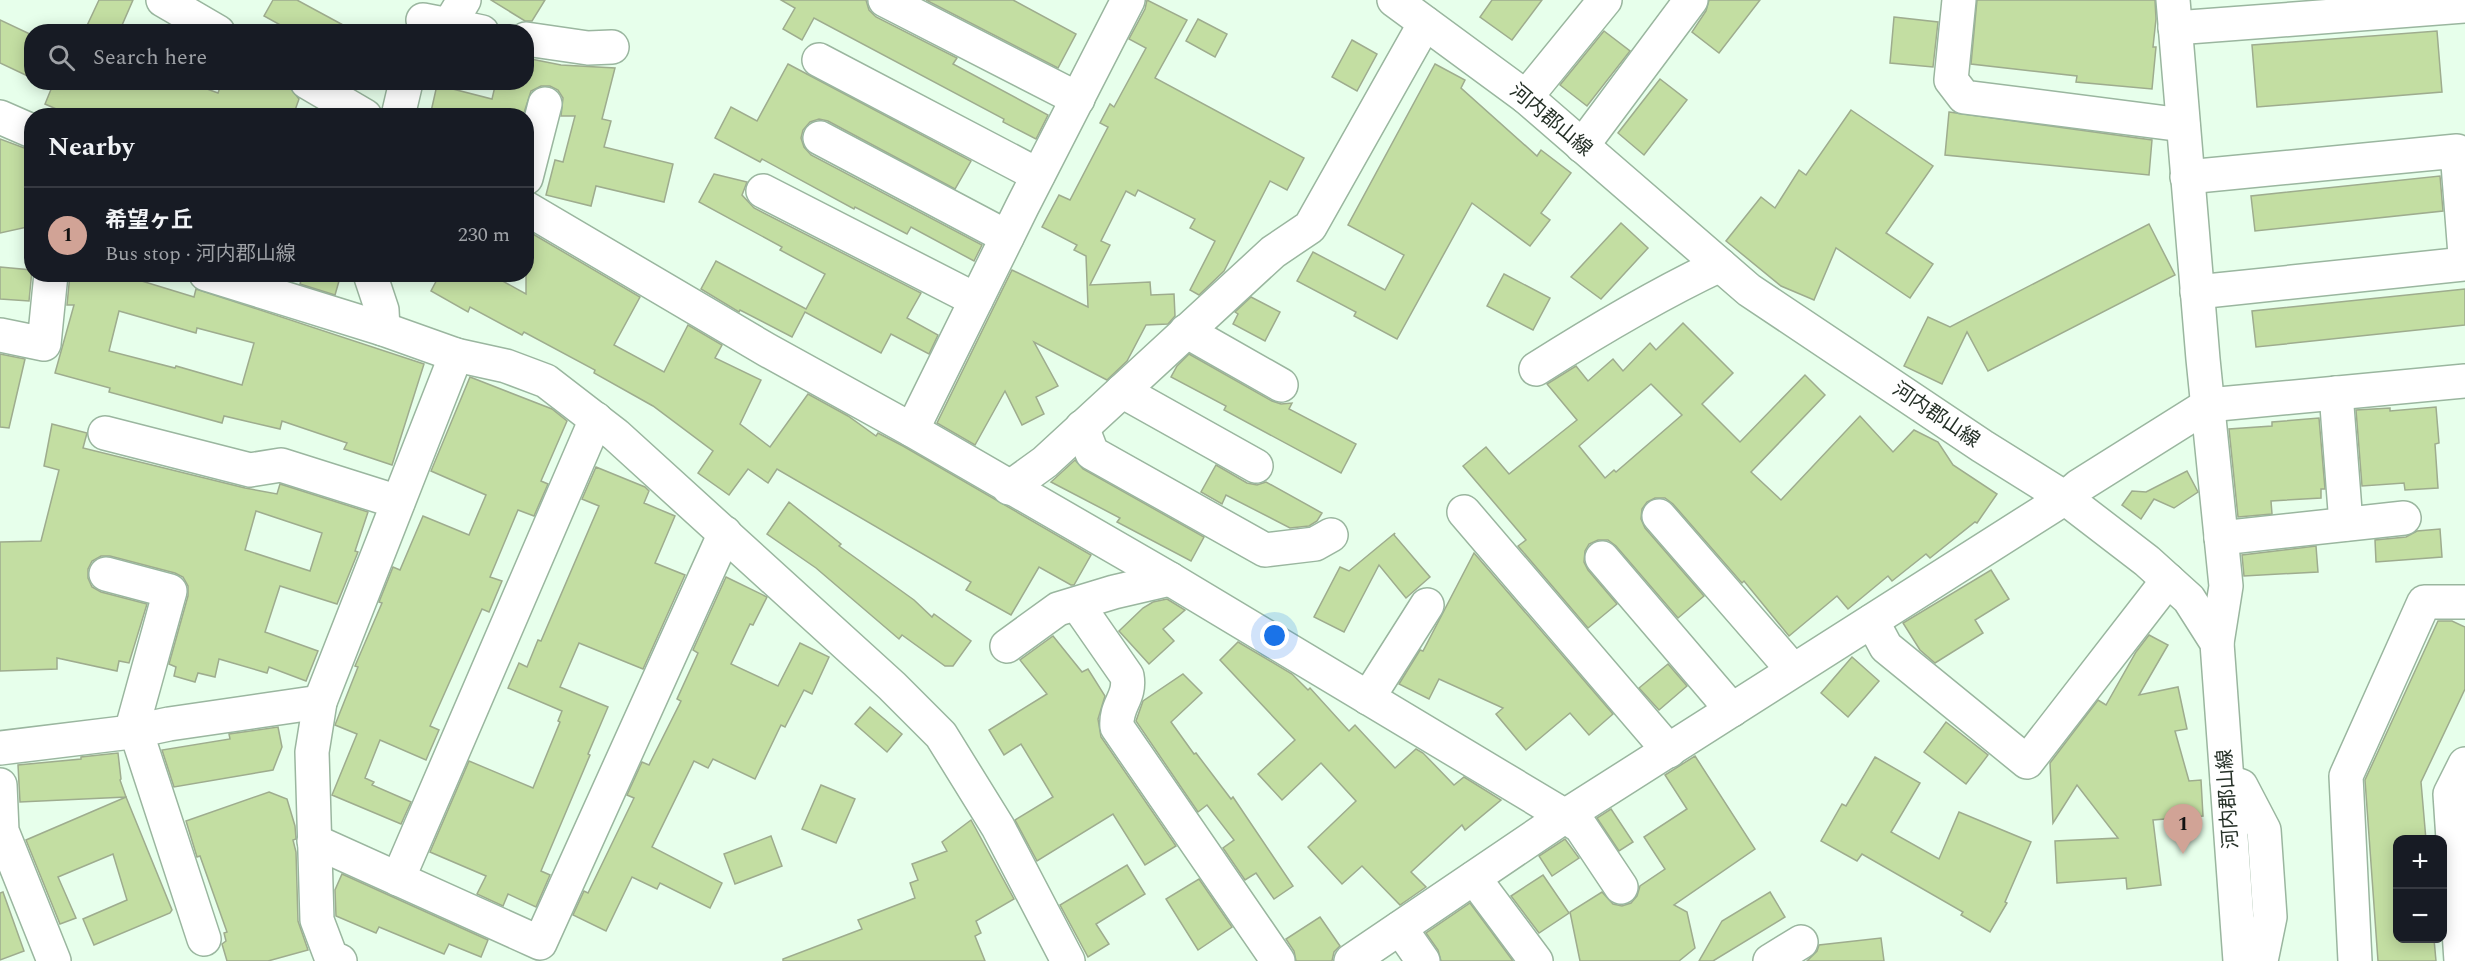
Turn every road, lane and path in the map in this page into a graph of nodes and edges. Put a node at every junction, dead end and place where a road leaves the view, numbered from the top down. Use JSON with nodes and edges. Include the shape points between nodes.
{"nodes":[{"id":1,"x":163,"y":0,"type":"edge"},
{"id":2,"x":885,"y":0,"type":"edge"},
{"id":3,"x":1128,"y":0,"type":"edge"},
{"id":4,"x":1394,"y":0,"type":"edge"},
{"id":5,"x":1605,"y":0,"type":"edge"},
{"id":6,"x":1691,"y":0,"type":"edge"},
{"id":7,"x":1959,"y":0,"type":"edge"},
{"id":8,"x":2465,"y":6,"type":"edge"},
{"id":9,"x":2174,"y":14,"type":"edge"},
{"id":10,"x":436,"y":15,"type":"edge"},
{"id":11,"x":1425,"y":23,"type":"junction"},
{"id":12,"x":204,"y":24,"type":"edge"},
{"id":13,"x":460,"y":24,"type":"edge"},
{"id":14,"x":534,"y":40,"type":"edge"},
{"id":15,"x":612,"y":47,"type":"dead end"},
{"id":16,"x":819,"y":60,"type":"dead end"},
{"id":17,"x":321,"y":90,"type":"edge"},
{"id":18,"x":404,"y":90,"type":"edge"},
{"id":19,"x":1526,"y":97,"type":"junction"},
{"id":20,"x":1078,"y":99,"type":"junction"},
{"id":21,"x":545,"y":104,"type":"dead end"},
{"id":22,"x":351,"y":108,"type":"edge"},
{"id":23,"x":400,"y":108,"type":"edge"},
{"id":24,"x":0,"y":117,"type":"edge"},
{"id":25,"x":2183,"y":125,"type":"junction"},
{"id":26,"x":24,"y":128,"type":"edge"},
{"id":27,"x":820,"y":138,"type":"dead end"},
{"id":28,"x":1582,"y":146,"type":"junction"},
{"id":29,"x":534,"y":147,"type":"edge"},
{"id":30,"x":1038,"y":175,"type":"junction"},
{"id":31,"x":2187,"y":177,"type":"junction"},
{"id":32,"x":763,"y":191,"type":"dead end"},
{"id":33,"x":534,"y":213,"type":"edge"},
{"id":34,"x":1007,"y":237,"type":"junction"},
{"id":35,"x":2465,"y":255,"type":"edge"},
{"id":36,"x":2465,"y":264,"type":"edge"},
{"id":37,"x":1720,"y":265,"type":"junction"},
{"id":38,"x":50,"y":282,"type":"edge"},
{"id":39,"x":232,"y":282,"type":"edge"},
{"id":40,"x":373,"y":282,"type":"edge"},
{"id":41,"x":2198,"y":292,"type":"junction"},
{"id":42,"x":976,"y":300,"type":"junction"},
{"id":43,"x":383,"y":329,"type":"junction"},
{"id":44,"x":1186,"y":331,"type":"junction"},
{"id":45,"x":0,"y":335,"type":"edge"},
{"id":46,"x":456,"y":355,"type":"junction"},
{"id":47,"x":1536,"y":369,"type":"dead end"},
{"id":48,"x":2465,"y":381,"type":"edge"},
{"id":49,"x":1281,"y":385,"type":"dead end"},
{"id":50,"x":1122,"y":391,"type":"junction"},
{"id":51,"x":2336,"y":393,"type":"junction"},
{"id":52,"x":2208,"y":405,"type":"junction"},
{"id":53,"x":596,"y":419,"type":"junction"},
{"id":54,"x":1082,"y":427,"type":"junction"},
{"id":55,"x":912,"y":430,"type":"junction"},
{"id":56,"x":105,"y":433,"type":"dead end"},
{"id":57,"x":1257,"y":466,"type":"dead end"},
{"id":58,"x":1009,"y":488,"type":"junction"},
{"id":59,"x":2065,"y":498,"type":"junction"},
{"id":60,"x":398,"y":502,"type":"junction"},
{"id":61,"x":1464,"y":512,"type":"dead end"},
{"id":62,"x":1659,"y":516,"type":"dead end"},
{"id":63,"x":2404,"y":518,"type":"dead end"},
{"id":64,"x":2346,"y":524,"type":"junction"},
{"id":65,"x":725,"y":533,"type":"junction"},
{"id":66,"x":1331,"y":535,"type":"dead end"},
{"id":67,"x":2221,"y":538,"type":"junction"},
{"id":68,"x":1602,"y":558,"type":"dead end"},
{"id":69,"x":106,"y":574,"type":"dead end"},
{"id":70,"x":1170,"y":579,"type":"junction"},
{"id":71,"x":2168,"y":580,"type":"junction"},
{"id":72,"x":2465,"y":602,"type":"edge"},
{"id":73,"x":1077,"y":604,"type":"junction"},
{"id":74,"x":1427,"y":605,"type":"dead end"},
{"id":75,"x":1872,"y":621,"type":"junction"},
{"id":76,"x":2217,"y":643,"type":"junction"},
{"id":77,"x":1007,"y":646,"type":"dead end"},
{"id":78,"x":1793,"y":670,"type":"junction"},
{"id":79,"x":1368,"y":698,"type":"junction"},
{"id":80,"x":320,"y":702,"type":"junction"},
{"id":81,"x":1732,"y":710,"type":"junction"},
{"id":82,"x":134,"y":732,"type":"junction"},
{"id":83,"x":0,"y":748,"type":"edge"},
{"id":84,"x":1669,"y":751,"type":"junction"},
{"id":85,"x":2465,"y":764,"type":"edge"},
{"id":86,"x":2227,"y":781,"type":"junction"},
{"id":87,"x":0,"y":785,"type":"edge"},
{"id":88,"x":1565,"y":816,"type":"junction"},
{"id":89,"x":315,"y":841,"type":"junction"},
{"id":90,"x":1474,"y":878,"type":"junction"},
{"id":91,"x":398,"y":879,"type":"junction"},
{"id":92,"x":1621,"y":887,"type":"dead end"},
{"id":93,"x":1400,"y":928,"type":"junction"},
{"id":94,"x":204,"y":939,"type":"dead end"},
{"id":95,"x":1801,"y":942,"type":"dead end"},
{"id":96,"x":66,"y":954,"type":"edge"},
{"id":97,"x":340,"y":961,"type":"edge"},
{"id":98,"x":1068,"y":961,"type":"edge"},
{"id":99,"x":1278,"y":961,"type":"edge"},
{"id":100,"x":1351,"y":961,"type":"edge"},
{"id":101,"x":1423,"y":961,"type":"edge"},
{"id":102,"x":1536,"y":961,"type":"edge"},
{"id":103,"x":1770,"y":961,"type":"edge"},
{"id":104,"x":2240,"y":961,"type":"edge"},
{"id":105,"x":2261,"y":961,"type":"edge"},
{"id":106,"x":2355,"y":961,"type":"edge"},
{"id":107,"x":2461,"y":961,"type":"edge"}],
"edges":[{"from":1,"to":12,"type":"street"},
{"from":2,"to":20,"type":"street"},
{"from":3,"to":20,"type":"street"},
{"from":4,"to":11,"type":"street","name":"河内郡山線"},
{"from":5,"to":19,"type":"street"},
{"from":6,"to":28,"type":"street"},
{"from":7,"to":25,"type":"street","via":[[1951,80],[1964,97]]},
{"from":8,"to":9,"type":"street"},
{"from":9,"to":25,"type":"street"},
{"from":10,"to":13,"type":"street"},
{"from":11,"to":19,"type":"street","name":"河内郡山線"},
{"from":11,"to":44,"type":"street","via":[[1310,226],[1273,252]]},
{"from":14,"to":15,"type":"street","via":[[588,48]]},
{"from":16,"to":30,"type":"street"},
{"from":17,"to":22,"type":"street"},
{"from":18,"to":23,"type":"street"},
{"from":19,"to":28,"type":"street","name":"河内郡山線"},
{"from":20,"to":30,"type":"street"},
{"from":21,"to":29,"type":"street"},
{"from":24,"to":26,"type":"street"},
{"from":25,"to":31,"type":"street"},
{"from":27,"to":34,"type":"street"},
{"from":28,"to":37,"type":"street","name":"河内郡山線"},
{"from":30,"to":34,"type":"street"},
{"from":31,"to":35,"type":"street","via":[[2457,151]]},
{"from":31,"to":41,"type":"street"},
{"from":32,"to":42,"type":"street"},
{"from":33,"to":55,"type":"street"},
{"from":34,"to":42,"type":"street"},
{"from":36,"to":41,"type":"street"},
{"from":37,"to":47,"type":"street","via":[[1676,286]]},
{"from":37,"to":59,"type":"street","name":"河内郡山線","via":[[1749,290]]},
{"from":38,"to":45,"type":"street","via":[[44,344]]},
{"from":39,"to":43,"type":"street"},
{"from":40,"to":43,"type":"street","via":[[382,310]]},
{"from":41,"to":52,"type":"street"},
{"from":42,"to":55,"type":"street"},
{"from":43,"to":46,"type":"street"},
{"from":44,"to":49,"type":"street"},
{"from":44,"to":50,"type":"street"},
{"from":46,"to":53,"type":"street","via":[[506,366],[546,381]]},
{"from":46,"to":60,"type":"street"},
{"from":48,"to":51,"type":"street"},
{"from":50,"to":54,"type":"street"},
{"from":50,"to":57,"type":"street"},
{"from":51,"to":52,"type":"street"},
{"from":51,"to":64,"type":"street"},
{"from":52,"to":59,"type":"street"},
{"from":52,"to":67,"type":"street"},
{"from":53,"to":65,"type":"street"},
{"from":53,"to":91,"type":"street"},
{"from":54,"to":58,"type":"street","via":[[1045,462]]},
{"from":54,"to":66,"type":"street","via":[[1092,453],[1265,550],[1315,544]]},
{"from":55,"to":58,"type":"street"},
{"from":56,"to":60,"type":"street","via":[[250,470],[281,465]]},
{"from":58,"to":70,"type":"street"},
{"from":59,"to":71,"type":"street","name":"河内郡山線"},
{"from":59,"to":75,"type":"street"},
{"from":60,"to":80,"type":"street"},
{"from":61,"to":84,"type":"street"},
{"from":62,"to":78,"type":"street"},
{"from":63,"to":64,"type":"street"},
{"from":64,"to":67,"type":"street"},
{"from":65,"to":91,"type":"street","via":[[540,943]]},
{"from":65,"to":98,"type":"street","via":[[941,735],[998,826]]},
{"from":67,"to":76,"type":"street","via":[[2226,586]]},
{"from":68,"to":81,"type":"street"},
{"from":69,"to":82,"type":"street","via":[[170,591]]},
{"from":70,"to":73,"type":"street"},
{"from":70,"to":79,"type":"street"},
{"from":71,"to":75,"type":"street","via":[[2027,762],[1886,647]]},
{"from":71,"to":76,"type":"street","name":"河内郡山線","via":[[2189,599]]},
{"from":72,"to":106,"type":"street","via":[[2424,602],[2346,776]]},
{"from":73,"to":77,"type":"street","via":[[1058,609]]},
{"from":73,"to":99,"type":"street","via":[[1127,676],[1129,687],[1116,717],[1117,727]]},
{"from":74,"to":79,"type":"street"},
{"from":75,"to":78,"type":"street"},
{"from":76,"to":86,"type":"street","name":"河内郡山線"},
{"from":78,"to":81,"type":"street"},
{"from":79,"to":88,"type":"street"},
{"from":80,"to":82,"type":"street"},
{"from":80,"to":89,"type":"street","via":[[312,752]]},
{"from":81,"to":84,"type":"street"},
{"from":82,"to":83,"type":"street"},
{"from":82,"to":94,"type":"street"},
{"from":84,"to":88,"type":"street"},
{"from":85,"to":107,"type":"street","via":[[2450,794]]},
{"from":86,"to":104,"type":"street","name":"河内郡山線"},
{"from":86,"to":105,"type":"street","via":[[2241,786],[2264,830],[2270,916]]},
{"from":87,"to":96,"type":"street","via":[[2,831]]},
{"from":88,"to":90,"type":"street"},
{"from":88,"to":92,"type":"street","via":[[1581,826]]},
{"from":89,"to":91,"type":"street"},
{"from":89,"to":97,"type":"street","via":[[317,921],[331,957]]},
{"from":90,"to":93,"type":"street"},
{"from":90,"to":102,"type":"street"},
{"from":93,"to":100,"type":"street"},
{"from":93,"to":101,"type":"street"},
{"from":95,"to":103,"type":"street"}]}
